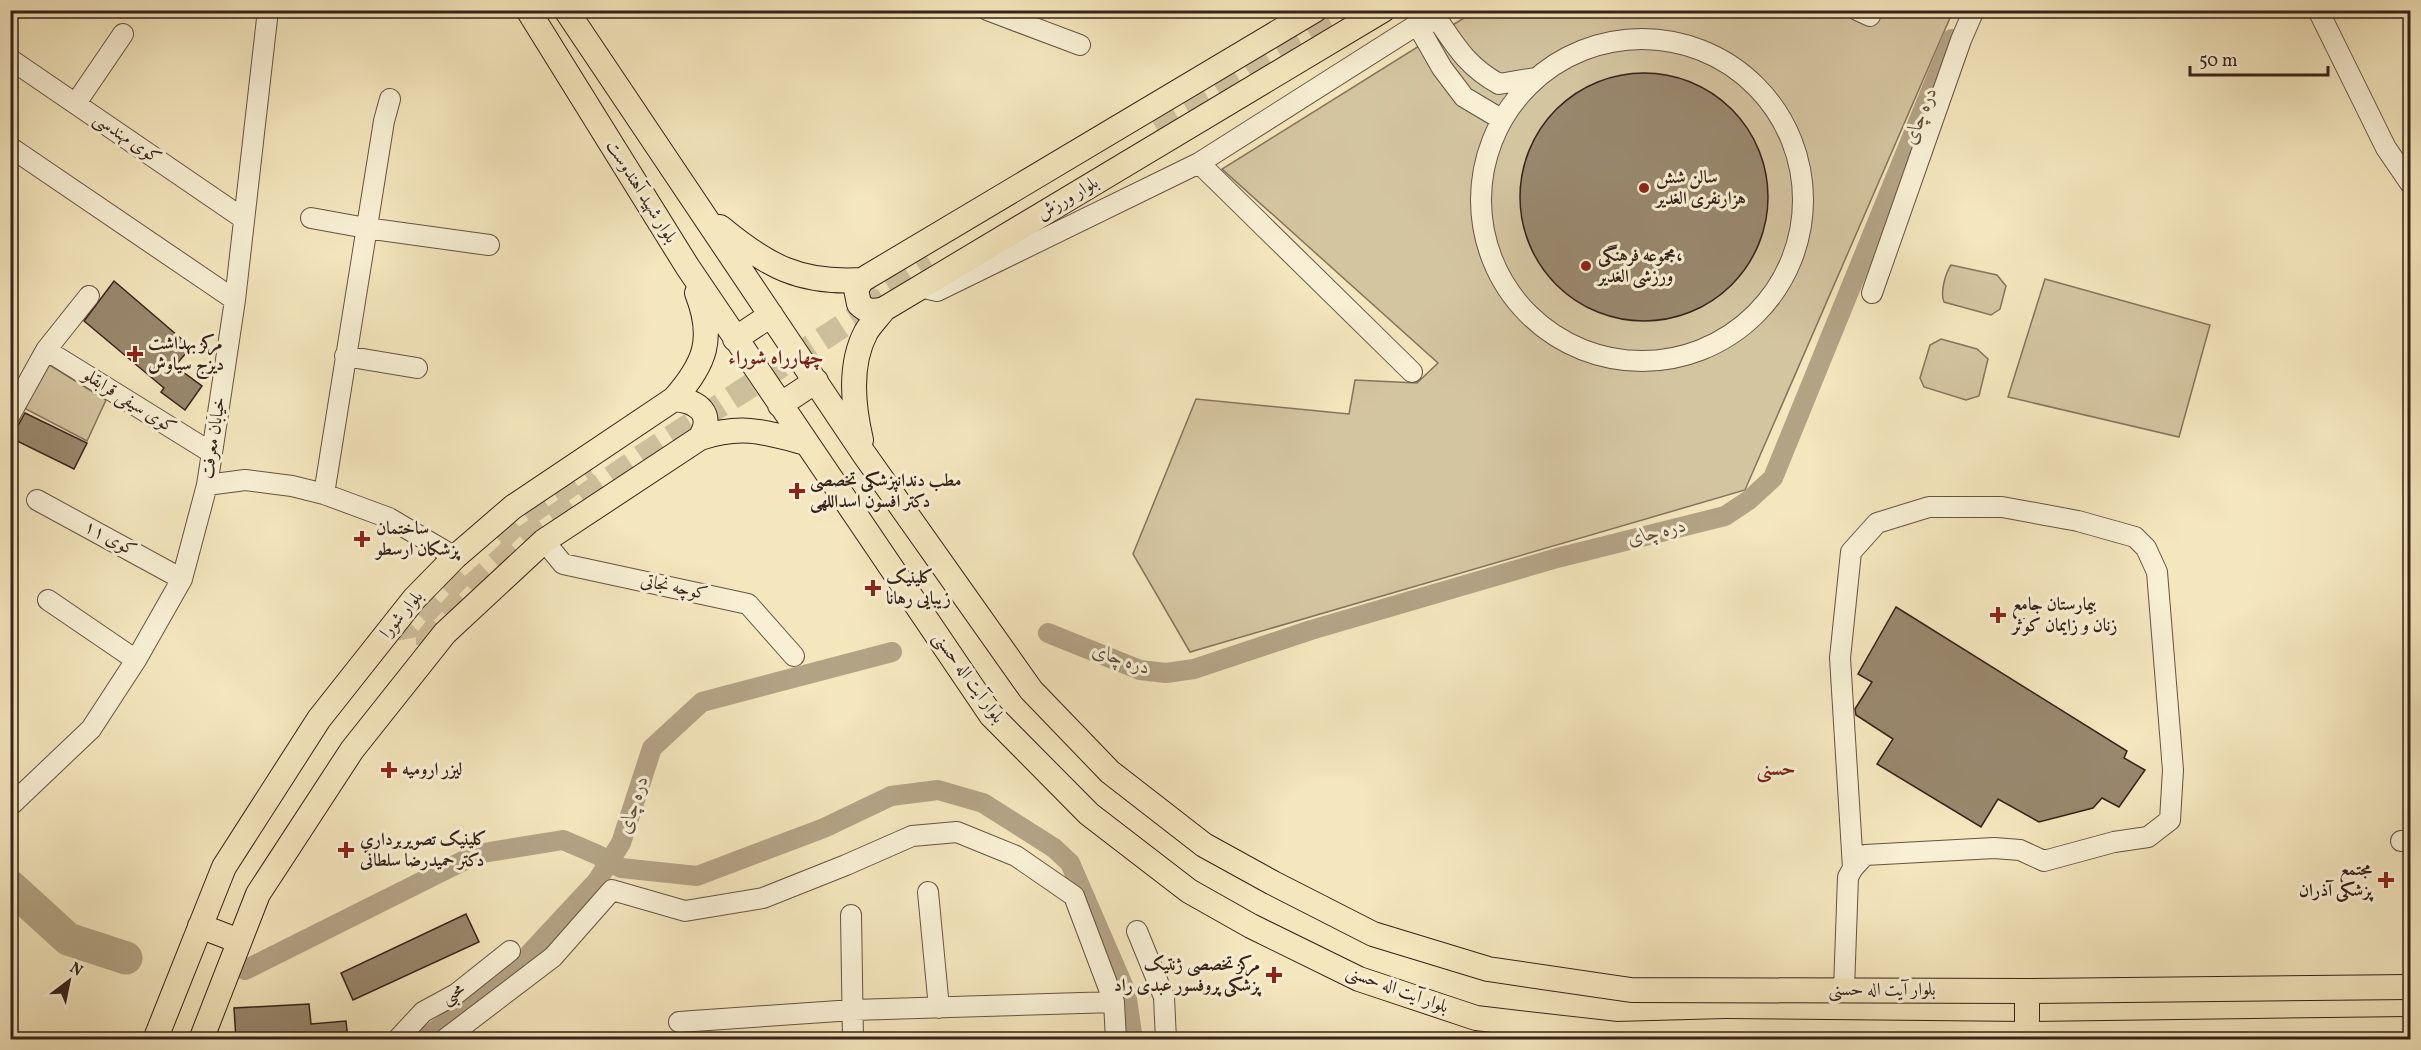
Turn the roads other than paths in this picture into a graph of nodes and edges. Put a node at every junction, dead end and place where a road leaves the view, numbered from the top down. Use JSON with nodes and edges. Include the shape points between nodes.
{"nodes":[{"id":1,"x":268,"y":10,"type":"edge"},
{"id":2,"x":528,"y":10,"type":"edge"},
{"id":3,"x":567,"y":10,"type":"edge"},
{"id":4,"x":987,"y":10,"type":"edge"},
{"id":5,"x":1315,"y":10,"type":"edge"},
{"id":6,"x":1383,"y":10,"type":"edge"},
{"id":7,"x":1974,"y":10,"type":"edge"},
{"id":8,"x":2319,"y":10,"type":"edge"},
{"id":9,"x":1428,"y":13,"type":"edge"},
{"id":10,"x":123,"y":34,"type":"dead end"},
{"id":11,"x":1080,"y":45,"type":"dead end"},
{"id":12,"x":10,"y":59,"type":"edge"},
{"id":13,"x":1535,"y":78,"type":"junction"},
{"id":14,"x":390,"y":99,"type":"dead end"},
{"id":15,"x":76,"y":103,"type":"junction"},
{"id":16,"x":1501,"y":119,"type":"junction"},
{"id":17,"x":10,"y":147,"type":"edge"},
{"id":18,"x":1199,"y":163,"type":"junction"},
{"id":19,"x":2410,"y":183,"type":"edge"},
{"id":20,"x":699,"y":210,"type":"junction"},
{"id":21,"x":311,"y":218,"type":"dead end"},
{"id":22,"x":244,"y":219,"type":"junction"},
{"id":23,"x":366,"y":228,"type":"junction"},
{"id":24,"x":489,"y":245,"type":"dead end"},
{"id":25,"x":687,"y":266,"type":"junction"},
{"id":26,"x":862,"y":280,"type":"junction"},
{"id":27,"x":920,"y":287,"type":"junction"},
{"id":28,"x":1872,"y":293,"type":"dead end"},
{"id":29,"x":89,"y":296,"type":"dead end"},
{"id":30,"x":234,"y":300,"type":"junction"},
{"id":31,"x":884,"y":309,"type":"junction"},
{"id":32,"x":771,"y":315,"type":"junction"},
{"id":33,"x":735,"y":339,"type":"junction"},
{"id":34,"x":793,"y":348,"type":"joint"},
{"id":35,"x":46,"y":350,"type":"junction"},
{"id":36,"x":345,"y":356,"type":"junction"},
{"id":37,"x":417,"y":368,"type":"dead end"},
{"id":38,"x":757,"y":372,"type":"joint"},
{"id":39,"x":1413,"y":372,"type":"dead end"},
{"id":40,"x":816,"y":381,"type":"junction"},
{"id":41,"x":674,"y":399,"type":"junction"},
{"id":42,"x":780,"y":405,"type":"junction"},
{"id":43,"x":10,"y":415,"type":"edge"},
{"id":44,"x":700,"y":438,"type":"junction"},
{"id":45,"x":806,"y":443,"type":"junction"},
{"id":46,"x":213,"y":453,"type":"junction"},
{"id":47,"x":864,"y":454,"type":"junction"},
{"id":48,"x":207,"y":485,"type":"junction"},
{"id":49,"x":324,"y":494,"type":"junction"},
{"id":50,"x":37,"y":500,"type":"dead end"},
{"id":51,"x":544,"y":541,"type":"junction"},
{"id":52,"x":455,"y":557,"type":"junction"},
{"id":53,"x":182,"y":579,"type":"junction"},
{"id":54,"x":48,"y":600,"type":"dead end"},
{"id":55,"x":794,"y":656,"type":"dead end"},
{"id":56,"x":136,"y":660,"type":"junction"},
{"id":57,"x":10,"y":806,"type":"edge"},
{"id":58,"x":1853,"y":868,"type":"junction"},
{"id":59,"x":928,"y":892,"type":"dead end"},
{"id":60,"x":851,"y":915,"type":"dead end"},
{"id":61,"x":200,"y":926,"type":"junction"},
{"id":62,"x":1137,"y":931,"type":"dead end"},
{"id":63,"x":239,"y":941,"type":"junction"},
{"id":64,"x":510,"y":951,"type":"dead end"},
{"id":65,"x":2410,"y":987,"type":"edge"},
{"id":66,"x":1844,"y":990,"type":"junction"},
{"id":67,"x":2027,"y":991,"type":"junction"},
{"id":68,"x":1114,"y":1002,"type":"junction"},
{"id":69,"x":939,"y":1008,"type":"junction"},
{"id":70,"x":853,"y":1010,"type":"junction"},
{"id":71,"x":679,"y":1022,"type":"dead end"},
{"id":72,"x":2410,"y":1029,"type":"edge"},
{"id":73,"x":2027,"y":1034,"type":"junction"},
{"id":74,"x":155,"y":1040,"type":"edge"},
{"id":75,"x":201,"y":1040,"type":"edge"},
{"id":76,"x":397,"y":1040,"type":"edge"},
{"id":77,"x":444,"y":1040,"type":"edge"},
{"id":78,"x":853,"y":1040,"type":"edge"},
{"id":79,"x":1116,"y":1040,"type":"edge"},
{"id":80,"x":1166,"y":1040,"type":"edge"}],
"edges":[{"from":1,"to":22,"type":"street","name":"خیابان معرفت"},
{"from":2,"to":25,"type":"main road","name":"بلوار شهید آهندوست"},
{"from":3,"to":20,"type":"main road","name":"بلوار شهید آهندوست"},
{"from":4,"to":11,"type":"street"},
{"from":5,"to":26,"type":"main road","name":"بلوار ورزش"},
{"from":6,"to":27,"type":"main road","name":"بلوار ورزش"},
{"from":7,"to":28,"type":"street"},
{"from":8,"to":19,"type":"street","via":[[2386,148]]},
{"from":9,"to":13,"type":"street","via":[[1440,23],[1462,56],[1482,74],[1499,84]]},
{"from":9,"to":16,"type":"street","via":[[1422,33],[1442,68],[1464,97]]},
{"from":9,"to":18,"type":"street"},
{"from":10,"to":15,"type":"street"},
{"from":12,"to":15,"type":"street","name":"کوی مهندسی"},
{"from":13,"to":16,"type":"street"},
{"from":13,"to":16,"type":"street","via":[[1581,50],[1634,39],[1687,45],[1735,69],[1751,84],[1773,107],[1797,155],[1804,208],[1792,261],[1764,307],[1724,340],[1674,359],[1621,361],[1571,346],[1536,321],[1496,272],[1481,222],[1482,169]]},
{"from":14,"to":23,"type":"street"},
{"from":15,"to":22,"type":"street","name":"کوی مهندسی"},
{"from":17,"to":30,"type":"street"},
{"from":18,"to":27,"type":"street","via":[[937,291]]},
{"from":18,"to":39,"type":"street"},
{"from":20,"to":26,"type":"main road","name":"بلوار ورزش","via":[[757,256],[782,270],[836,282]]},
{"from":20,"to":32,"type":"main road","name":"بلوار شهید آهندوست"},
{"from":21,"to":23,"type":"street"},
{"from":22,"to":30,"type":"street","name":"خیابان معرفت"},
{"from":23,"to":24,"type":"street"},
{"from":23,"to":36,"type":"street"},
{"from":25,"to":33,"type":"main road","name":"بلوار شهید آهندوست"},
{"from":25,"to":41,"type":"main road","name":"بلوار شورا","via":[[704,311],[707,334],[690,380]]},
{"from":26,"to":31,"type":"main road","via":[[856,289],[859,304],[873,312]]},
{"from":27,"to":31,"type":"main road","name":"بلوار ورزش"},
{"from":29,"to":35,"type":"street"},
{"from":30,"to":46,"type":"street","name":"خیابان معرفت"},
{"from":31,"to":47,"type":"main road","name":"بلوار ورزش","via":[[866,333],[857,360],[855,416]]},
{"from":32,"to":33,"type":"main road"},
{"from":32,"to":34,"type":"main road","name":"بلوار شهید آهندوست"},
{"from":33,"to":38,"type":"main road","name":"بلوار شهید آهندوست"},
{"from":34,"to":40,"type":"main road","name":"بلوار آیت اله حسنی"},
{"from":35,"to":43,"type":"street"},
{"from":35,"to":46,"type":"street","name":"کوی سیفی قرابقلو"},
{"from":36,"to":37,"type":"street"},
{"from":36,"to":49,"type":"street"},
{"from":38,"to":42,"type":"main road","name":"بلوار آیت اله حسنی"},
{"from":40,"to":42,"type":"main road"},
{"from":40,"to":47,"type":"main road","name":"بلوار آیت اله حسنی"},
{"from":41,"to":44,"type":"main road","via":[[695,404],[703,411],[707,421]]},
{"from":41,"to":52,"type":"main road","name":"بلوار شورا","via":[[513,507]]},
{"from":42,"to":45,"type":"main road","name":"بلوار آیت اله حسنی"},
{"from":44,"to":45,"type":"main road","via":[[722,431],[750,430]]},
{"from":44,"to":51,"type":"main road"},
{"from":45,"to":73,"type":"main road","name":"بلوار آیت اله حسنی","via":[[991,715],[1089,814],[1190,891],[1359,979],[1476,1018],[1616,1034]]},
{"from":46,"to":48,"type":"street","name":"خیابان معرفت"},
{"from":47,"to":66,"type":"main road","name":"بلوار آیت اله حسنی","via":[[1038,699],[1110,772],[1204,845],[1273,883],[1373,934],[1488,969],[1631,990]]},
{"from":48,"to":49,"type":"street","via":[[245,480]]},
{"from":48,"to":53,"type":"street","name":"خیابان معرفت"},
{"from":49,"to":52,"type":"street","via":[[389,518]]},
{"from":50,"to":53,"type":"street","name":"کوی ۱۱"},
{"from":51,"to":55,"type":"street","name":"کوچه نجاتی","via":[[563,564],[748,604]]},
{"from":51,"to":63,"type":"main road","via":[[445,633],[352,750],[258,894]]},
{"from":52,"to":61,"type":"main road","name":"بلوار شورا","via":[[414,599],[319,719],[224,867]]},
{"from":53,"to":56,"type":"street","name":"خیابان معرفت"},
{"from":54,"to":56,"type":"street"},
{"from":56,"to":57,"type":"street","name":"خیابان معرفت","via":[[91,729]]},
{"from":58,"to":58,"type":"street","via":[[1866,855],[1994,848],[2020,850],[2044,861],[2148,837],[2170,820],[2173,770],[2157,572],[2146,548],[2135,537],[2078,521],[2002,507],[1929,507],[1877,523],[1851,552],[1840,658]]},
{"from":58,"to":66,"type":"street","via":[[1848,877]]},
{"from":59,"to":69,"type":"street"},
{"from":60,"to":70,"type":"street"},
{"from":61,"to":63,"type":"main road"},
{"from":61,"to":74,"type":"main road","name":"بلوار شورا"},
{"from":62,"to":80,"type":"street","via":[[1164,997]]},
{"from":63,"to":75,"type":"main road"},
{"from":64,"to":76,"type":"street","name":"محبی","via":[[456,994],[423,1012]]},
{"from":65,"to":67,"type":"main road","name":"بلوار آیت اله حسنی"},
{"from":66,"to":67,"type":"main road","name":"بلوار آیت اله حسنی"},
{"from":67,"to":73,"type":"main road"},
{"from":68,"to":69,"type":"street"},
{"from":68,"to":77,"type":"street","via":[[1074,896],[1016,856],[957,832],[912,836],[763,898],[685,911],[612,890],[553,957]]},
{"from":68,"to":79,"type":"street"},
{"from":69,"to":70,"type":"street"},
{"from":70,"to":71,"type":"street"},
{"from":70,"to":78,"type":"street"},
{"from":72,"to":73,"type":"main road","name":"بلوار آیت اله حسنی"}]}
